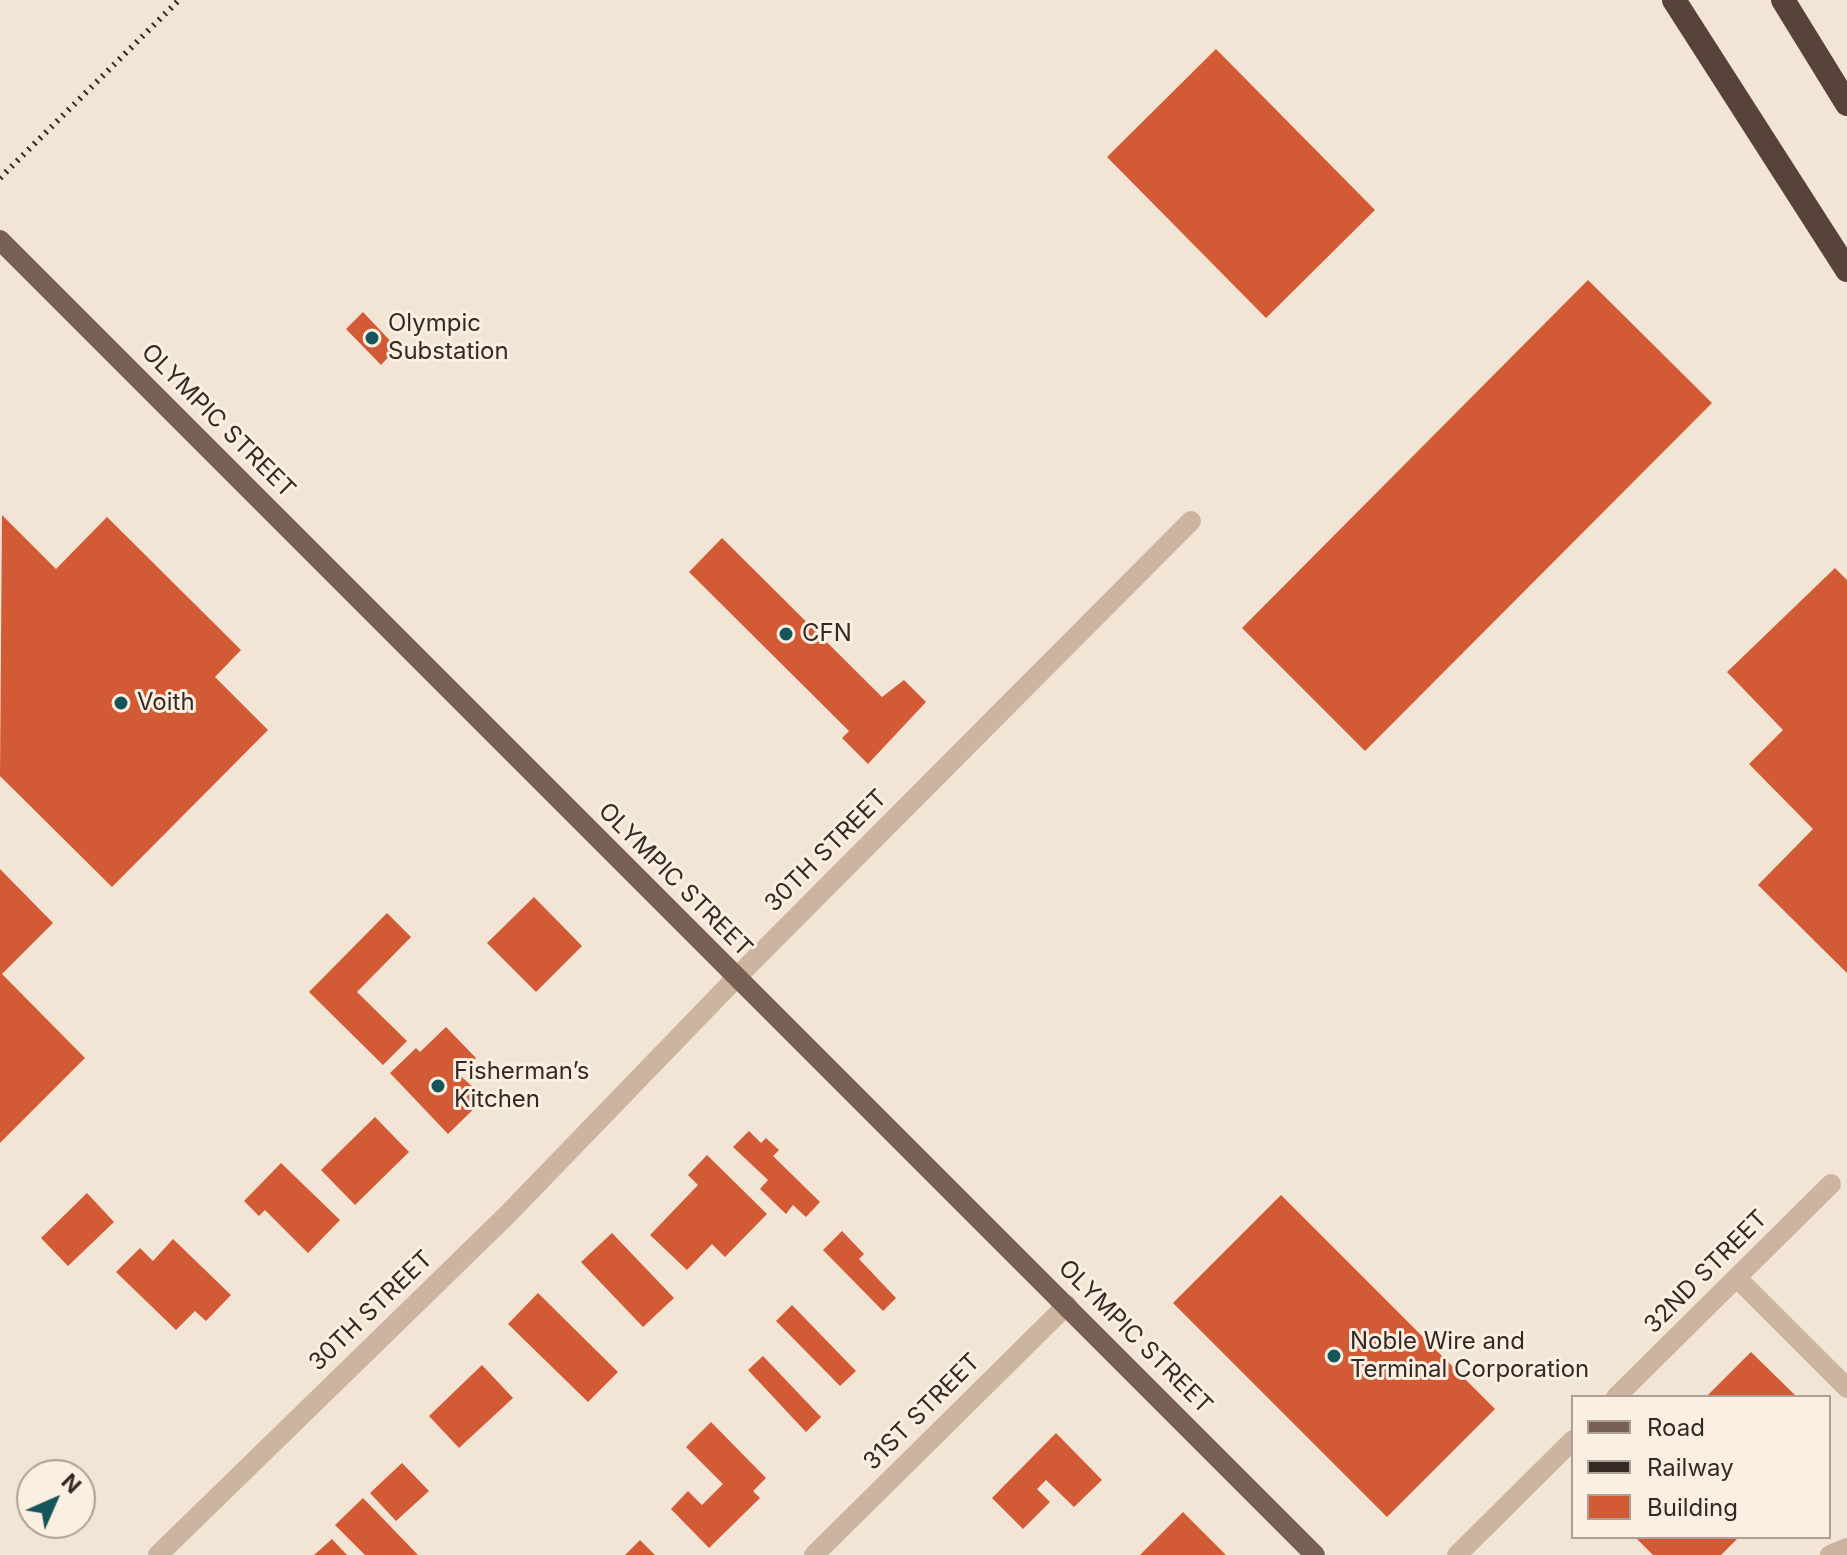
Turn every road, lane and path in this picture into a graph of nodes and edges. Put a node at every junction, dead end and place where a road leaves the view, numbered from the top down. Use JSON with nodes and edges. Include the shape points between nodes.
{"nodes":[{"id":1,"x":1674,"y":0,"type":"edge"},
{"id":2,"x":1783,"y":0,"type":"edge"},
{"id":3,"x":1847,"y":104,"type":"edge"},
{"id":4,"x":0,"y":240,"type":"edge"},
{"id":5,"x":1847,"y":270,"type":"edge"},
{"id":6,"x":1191,"y":521,"type":"dead end"},
{"id":7,"x":736,"y":978,"type":"junction"},
{"id":8,"x":1831,"y":1184,"type":"dead end"},
{"id":9,"x":1737,"y":1278,"type":"junction"},
{"id":10,"x":1067,"y":1305,"type":"junction"},
{"id":11,"x":1847,"y":1388,"type":"edge"},
{"id":12,"x":1618,"y":1395,"type":"edge"},
{"id":13,"x":1571,"y":1442,"type":"edge"},
{"id":14,"x":1847,"y":1548,"type":"edge"},
{"id":15,"x":158,"y":1555,"type":"edge"},
{"id":16,"x":814,"y":1555,"type":"edge"},
{"id":17,"x":1315,"y":1555,"type":"edge"},
{"id":18,"x":1457,"y":1555,"type":"edge"},
{"id":19,"x":1830,"y":1555,"type":"edge"}],
"edges":[{"from":1,"to":5,"type":"highway"},
{"from":2,"to":3,"type":"highway"},
{"from":4,"to":7,"type":"main road","name":"OLYMPIC STREET"},
{"from":6,"to":7,"type":"street","name":"30TH STREET"},
{"from":7,"to":10,"type":"main road","name":"OLYMPIC STREET"},
{"from":7,"to":15,"type":"street","name":"30TH STREET","via":[[507,1215]]},
{"from":8,"to":9,"type":"street","name":"32ND STREET"},
{"from":9,"to":11,"type":"street"},
{"from":9,"to":12,"type":"street","name":"32ND STREET"},
{"from":10,"to":16,"type":"street","name":"31ST STREET"},
{"from":10,"to":17,"type":"main road","name":"OLYMPIC STREET"},
{"from":13,"to":18,"type":"street"},
{"from":14,"to":19,"type":"street"}]}
